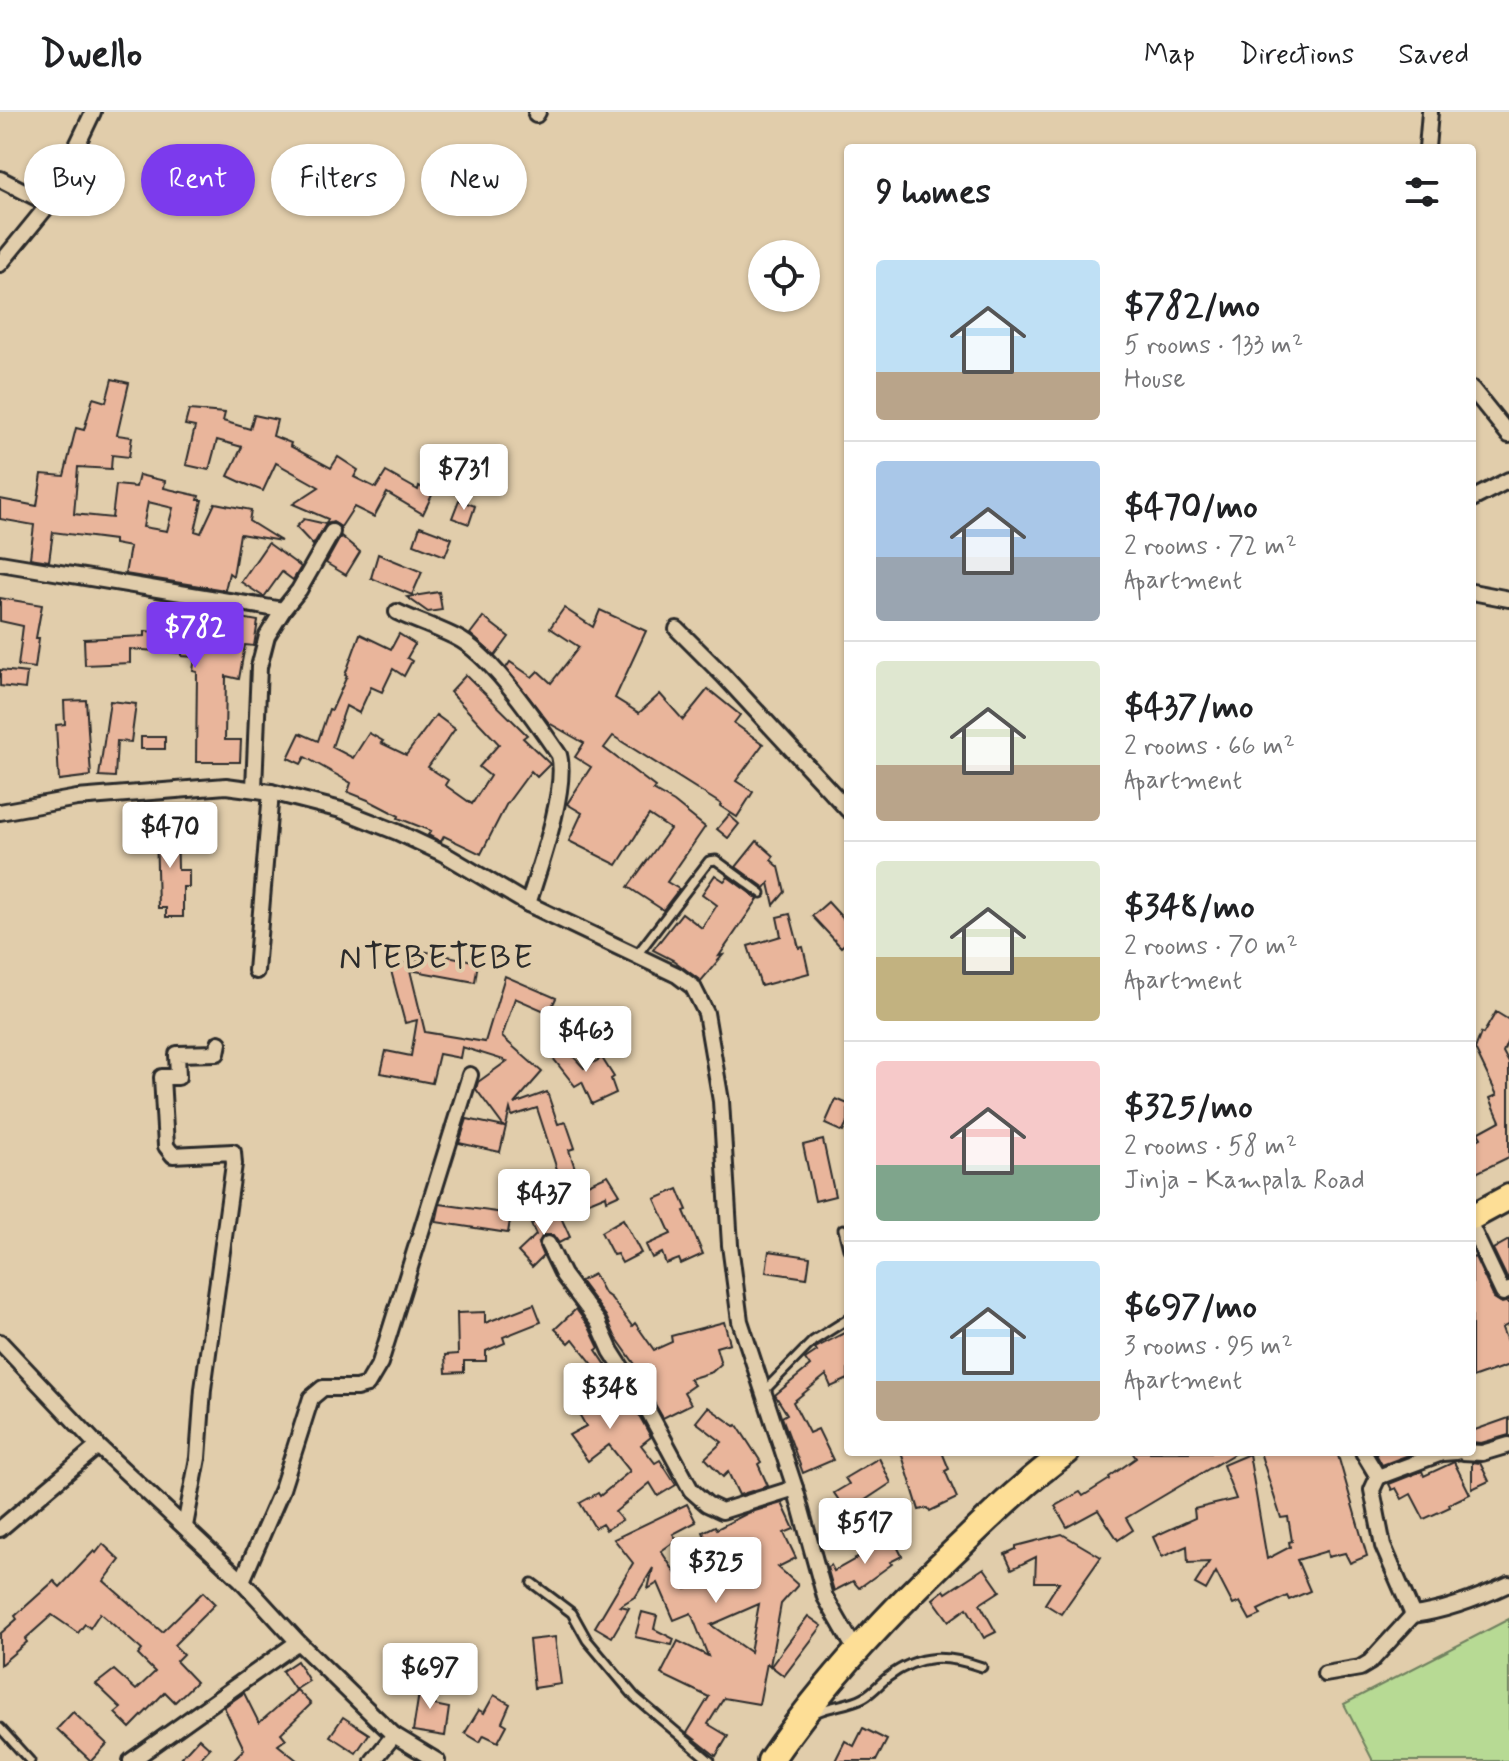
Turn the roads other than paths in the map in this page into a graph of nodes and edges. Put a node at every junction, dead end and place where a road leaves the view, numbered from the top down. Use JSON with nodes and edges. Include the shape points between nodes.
{"nodes":[{"id":1,"x":93,"y":112,"type":"edge"},
{"id":2,"x":1430,"y":112,"type":"edge"},
{"id":3,"x":78,"y":144,"type":"edge"},
{"id":4,"x":1427,"y":144,"type":"edge"},
{"id":5,"x":0,"y":179,"type":"edge"},
{"id":6,"x":24,"y":191,"type":"edge"},
{"id":7,"x":39,"y":216,"type":"edge"},
{"id":8,"x":0,"y":264,"type":"edge"},
{"id":9,"x":1476,"y":394,"type":"edge"},
{"id":10,"x":1509,"y":435,"type":"edge"},
{"id":11,"x":1509,"y":480,"type":"edge"},
{"id":12,"x":1476,"y":497,"type":"edge"},
{"id":13,"x":332,"y":532,"type":"dead end"},
{"id":14,"x":0,"y":563,"type":"edge"},
{"id":15,"x":1476,"y":593,"type":"edge"},
{"id":16,"x":1509,"y":599,"type":"edge"},
{"id":17,"x":283,"y":610,"type":"junction"},
{"id":18,"x":397,"y":612,"type":"dead end"},
{"id":19,"x":677,"y":629,"type":"dead end"},
{"id":20,"x":254,"y":788,"type":"junction"},
{"id":21,"x":271,"y":792,"type":"junction"},
{"id":22,"x":844,"y":806,"type":"edge"},
{"id":23,"x":0,"y":812,"type":"edge"},
{"id":24,"x":761,"y":893,"type":"dead end"},
{"id":25,"x":528,"y":904,"type":"junction"},
{"id":26,"x":636,"y":956,"type":"junction"},
{"id":27,"x":256,"y":971,"type":"dead end"},
{"id":28,"x":219,"y":1043,"type":"dead end"},
{"id":29,"x":470,"y":1075,"type":"dead end"},
{"id":30,"x":1509,"y":1197,"type":"edge"},
{"id":31,"x":1476,"y":1215,"type":"edge"},
{"id":32,"x":843,"y":1229,"type":"dead end"},
{"id":33,"x":844,"y":1233,"type":"edge"},
{"id":34,"x":1476,"y":1236,"type":"edge"},
{"id":35,"x":548,"y":1244,"type":"dead end"},
{"id":36,"x":1509,"y":1290,"type":"edge"},
{"id":37,"x":844,"y":1322,"type":"edge"},
{"id":38,"x":0,"y":1342,"type":"edge"},
{"id":39,"x":764,"y":1391,"type":"junction"},
{"id":40,"x":1509,"y":1445,"type":"edge"},
{"id":41,"x":98,"y":1446,"type":"junction"},
{"id":42,"x":1476,"y":1453,"type":"edge"},
{"id":43,"x":1057,"y":1456,"type":"edge"},
{"id":44,"x":1365,"y":1456,"type":"edge"},
{"id":45,"x":1434,"y":1456,"type":"edge"},
{"id":46,"x":1378,"y":1477,"type":"junction"},
{"id":47,"x":795,"y":1488,"type":"junction"},
{"id":48,"x":185,"y":1526,"type":"junction"},
{"id":49,"x":0,"y":1529,"type":"edge"},
{"id":50,"x":242,"y":1581,"type":"junction"},
{"id":51,"x":532,"y":1583,"type":"dead end"},
{"id":52,"x":1509,"y":1584,"type":"edge"},
{"id":53,"x":1413,"y":1615,"type":"junction"},
{"id":54,"x":298,"y":1642,"type":"junction"},
{"id":55,"x":856,"y":1651,"type":"junction"},
{"id":56,"x":982,"y":1667,"type":"dead end"},
{"id":57,"x":1325,"y":1674,"type":"dead end"},
{"id":58,"x":798,"y":1720,"type":"junction"},
{"id":59,"x":0,"y":1728,"type":"edge"},
{"id":60,"x":394,"y":1735,"type":"junction"},
{"id":61,"x":30,"y":1761,"type":"edge"},
{"id":62,"x":131,"y":1761,"type":"edge"},
{"id":63,"x":373,"y":1761,"type":"edge"},
{"id":64,"x":437,"y":1761,"type":"edge"},
{"id":65,"x":710,"y":1761,"type":"edge"},
{"id":66,"x":770,"y":1761,"type":"edge"}],
"edges":[{"from":1,"to":3,"type":"street"},
{"from":2,"to":4,"type":"street"},
{"from":5,"to":6,"type":"street"},
{"from":7,"to":8,"type":"street"},
{"from":9,"to":10,"type":"street"},
{"from":11,"to":12,"type":"street"},
{"from":13,"to":17,"type":"street"},
{"from":14,"to":17,"type":"street"},
{"from":15,"to":16,"type":"street"},
{"from":17,"to":20,"type":"street","via":[[267,636],[259,667]]},
{"from":18,"to":25,"type":"street","via":[[477,653],[559,755],[560,784]]},
{"from":19,"to":22,"type":"street"},
{"from":20,"to":21,"type":"street"},
{"from":20,"to":23,"type":"street","via":[[77,798]]},
{"from":21,"to":25,"type":"street","via":[[341,810],[397,832]]},
{"from":21,"to":27,"type":"street"},
{"from":24,"to":26,"type":"lane","via":[[716,860],[709,861]]},
{"from":25,"to":26,"type":"street"},
{"from":26,"to":39,"type":"street","via":[[693,987],[706,1013],[721,1101],[740,1321]]},
{"from":28,"to":48,"type":"street","via":[[217,1053],[177,1054],[178,1077],[162,1077],[166,1146],[173,1155],[233,1152],[234,1164]]},
{"from":29,"to":50,"type":"street","via":[[380,1363],[367,1385],[323,1388],[311,1398],[282,1489]]},
{"from":30,"to":31,"type":"highway"},
{"from":32,"to":33,"type":"lane"},
{"from":34,"to":36,"type":"street","via":[[1503,1293]]},
{"from":35,"to":47,"type":"street","via":[[563,1275],[598,1322],[691,1490],[722,1511]]},
{"from":37,"to":39,"type":"lane","via":[[813,1341]]},
{"from":38,"to":41,"type":"street"},
{"from":39,"to":47,"type":"street"},
{"from":40,"to":42,"type":"street"},
{"from":41,"to":48,"type":"street"},
{"from":41,"to":49,"type":"street"},
{"from":43,"to":55,"type":"highway"},
{"from":44,"to":46,"type":"street"},
{"from":45,"to":46,"type":"street"},
{"from":46,"to":53,"type":"street","via":[[1372,1490],[1383,1546]]},
{"from":47,"to":55,"type":"street","via":[[825,1597]]},
{"from":48,"to":50,"type":"street"},
{"from":50,"to":54,"type":"street"},
{"from":51,"to":65,"type":"lane","via":[[572,1613],[587,1640],[635,1697]]},
{"from":52,"to":53,"type":"street"},
{"from":53,"to":57,"type":"street","via":[[1370,1662]]},
{"from":54,"to":60,"type":"street"},
{"from":54,"to":62,"type":"street"},
{"from":55,"to":58,"type":"highway"},
{"from":56,"to":58,"type":"lane","via":[[926,1658],[895,1672],[860,1699]]},
{"from":58,"to":66,"type":"highway"},
{"from":59,"to":61,"type":"lane"},
{"from":60,"to":63,"type":"street"},
{"from":60,"to":64,"type":"street"}]}
